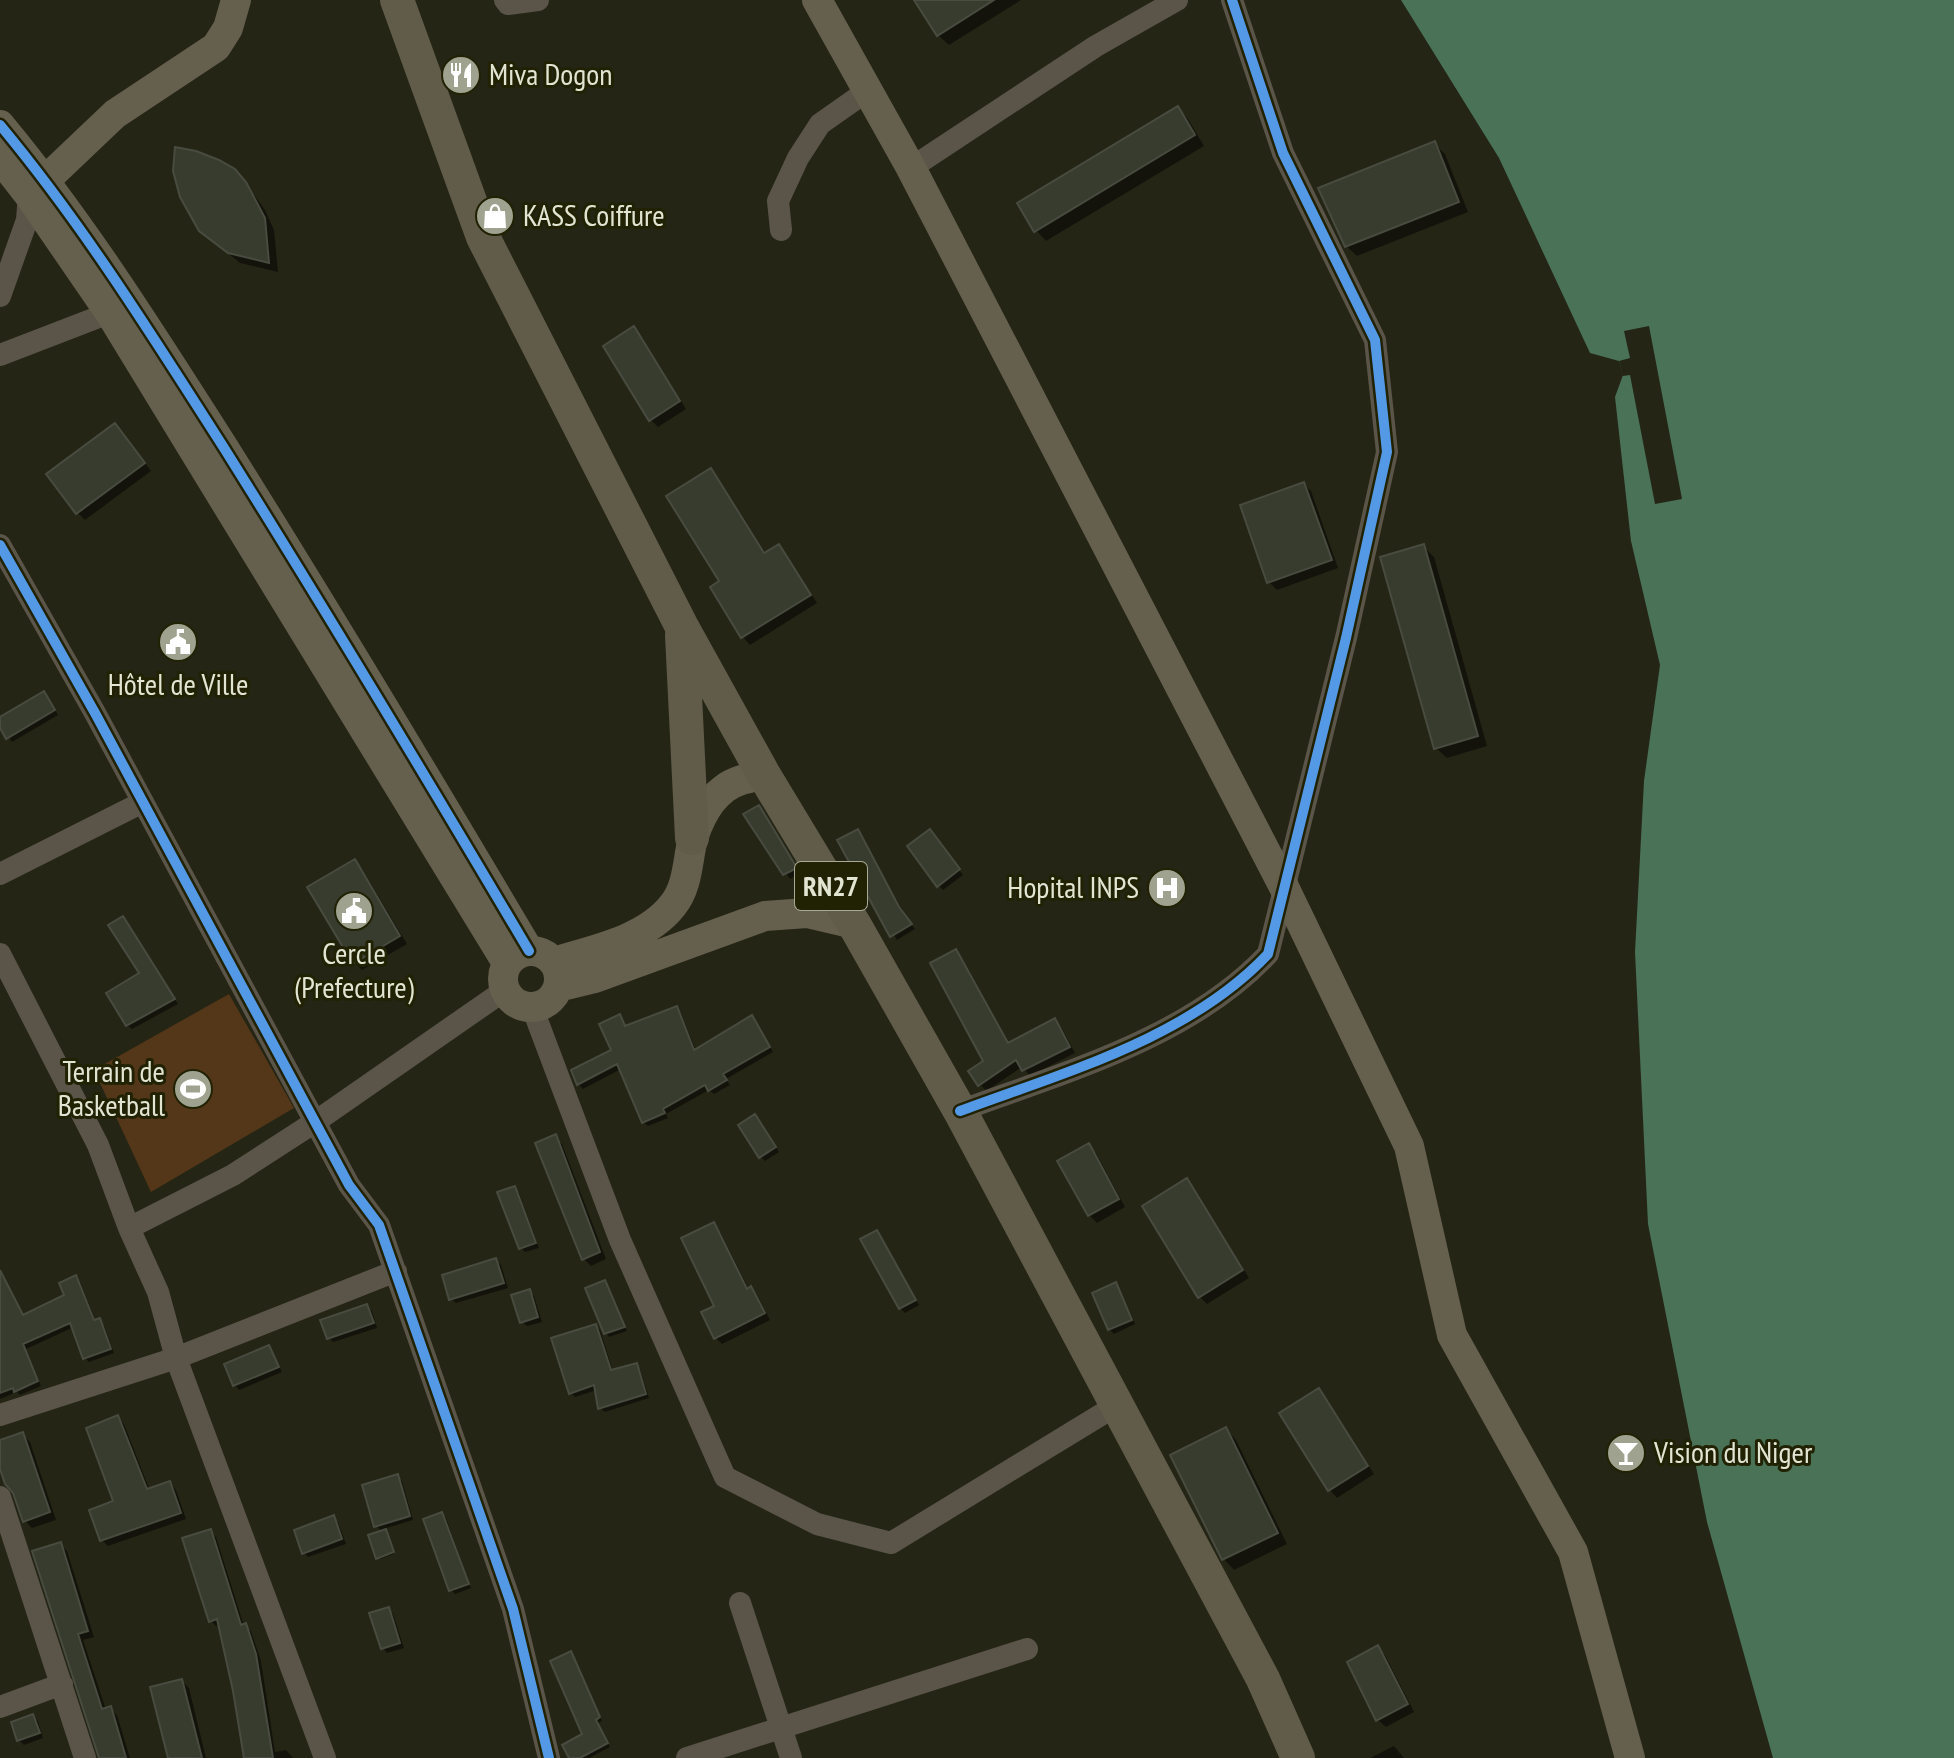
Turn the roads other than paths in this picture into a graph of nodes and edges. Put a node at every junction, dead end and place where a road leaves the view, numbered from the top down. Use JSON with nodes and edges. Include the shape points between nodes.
{"nodes":[{"id":1,"x":236,"y":0,"type":"edge"},
{"id":2,"x":397,"y":0,"type":"edge"},
{"id":3,"x":505,"y":0,"type":"edge"},
{"id":4,"x":538,"y":0,"type":"edge"},
{"id":5,"x":817,"y":0,"type":"edge"},
{"id":6,"x":1177,"y":0,"type":"edge"},
{"id":7,"x":1232,"y":0,"type":"edge"},
{"id":8,"x":867,"y":91,"type":"junction"},
{"id":9,"x":0,"y":125,"type":"edge"},
{"id":10,"x":0,"y":158,"type":"edge"},
{"id":11,"x":911,"y":168,"type":"junction"},
{"id":12,"x":38,"y":188,"type":"junction"},
{"id":13,"x":781,"y":230,"type":"dead end"},
{"id":14,"x":0,"y":296,"type":"edge"},
{"id":15,"x":121,"y":308,"type":"junction"},
{"id":16,"x":0,"y":355,"type":"edge"},
{"id":17,"x":0,"y":545,"type":"edge"},
{"id":18,"x":682,"y":627,"type":"junction"},
{"id":19,"x":764,"y":775,"type":"junction"},
{"id":20,"x":143,"y":802,"type":"junction"},
{"id":21,"x":692,"y":838,"type":"junction"},
{"id":22,"x":0,"y":874,"type":"edge"},
{"id":23,"x":1284,"y":887,"type":"junction"},
{"id":24,"x":854,"y":924,"type":"junction"},
{"id":25,"x":0,"y":954,"type":"edge"},
{"id":26,"x":530,"y":971,"type":"junction"},
{"id":27,"x":532,"y":1007,"type":"joint"},
{"id":28,"x":960,"y":1111,"type":"junction"},
{"id":29,"x":315,"y":1122,"type":"junction"},
{"id":30,"x":129,"y":1228,"type":"junction"},
{"id":31,"x":396,"y":1271,"type":"junction"},
{"id":32,"x":176,"y":1358,"type":"junction"},
{"id":33,"x":1117,"y":1405,"type":"junction"},
{"id":34,"x":0,"y":1415,"type":"edge"},
{"id":35,"x":0,"y":1497,"type":"edge"},
{"id":36,"x":740,"y":1603,"type":"dead end"},
{"id":37,"x":1027,"y":1649,"type":"dead end"},
{"id":38,"x":62,"y":1684,"type":"junction"},
{"id":39,"x":0,"y":1707,"type":"edge"},
{"id":40,"x":780,"y":1726,"type":"junction"},
{"id":41,"x":85,"y":1758,"type":"edge"},
{"id":42,"x":325,"y":1758,"type":"edge"},
{"id":43,"x":549,"y":1758,"type":"edge"},
{"id":44,"x":687,"y":1758,"type":"edge"},
{"id":45,"x":791,"y":1758,"type":"edge"},
{"id":46,"x":1298,"y":1758,"type":"edge"},
{"id":47,"x":1630,"y":1758,"type":"edge"}],
"edges":[{"from":1,"to":12,"type":"street","via":[[216,47],[115,114]]},
{"from":2,"to":18,"type":"main road","number":"RN27","via":[[483,237]]},
{"from":3,"to":4,"type":"street"},
{"from":5,"to":8,"type":"street"},
{"from":6,"to":11,"type":"street","via":[[1096,46]]},
{"from":7,"to":23,"type":"street","via":[[1283,153],[1375,340],[1387,452]]},
{"from":8,"to":11,"type":"street"},
{"from":8,"to":13,"type":"street","via":[[820,124],[798,158],[778,201]]},
{"from":9,"to":12,"type":"street"},
{"from":10,"to":12,"type":"street"},
{"from":11,"to":23,"type":"street"},
{"from":12,"to":14,"type":"street"},
{"from":12,"to":15,"type":"street"},
{"from":15,"to":16,"type":"street"},
{"from":15,"to":26,"type":"street"},
{"from":17,"to":20,"type":"street"},
{"from":18,"to":19,"type":"main road","number":"RN27"},
{"from":18,"to":21,"type":"main road"},
{"from":19,"to":21,"type":"street","via":[[724,789]]},
{"from":19,"to":24,"type":"main road","number":"RN27"},
{"from":20,"to":22,"type":"street"},
{"from":20,"to":29,"type":"street"},
{"from":21,"to":26,"type":"street","via":[[685,882],[673,904],[652,924],[614,944]]},
{"from":23,"to":28,"type":"street","via":[[1268,954],[1192,1013],[1134,1046]]},
{"from":23,"to":47,"type":"street","via":[[1409,1146],[1452,1335],[1573,1552]]},
{"from":24,"to":26,"type":"street","via":[[807,913],[765,916],[595,978]]},
{"from":24,"to":28,"type":"main road","number":"RN27"},
{"from":25,"to":30,"type":"street","via":[[98,1145]]},
{"from":26,"to":27,"type":"street","via":[[552,997]]},
{"from":26,"to":29,"type":"street"},
{"from":27,"to":33,"type":"street","via":[[620,1240],[725,1477],[817,1524],[891,1543]]},
{"from":28,"to":33,"type":"main road","number":"RN27"},
{"from":29,"to":30,"type":"street","via":[[233,1175]]},
{"from":29,"to":31,"type":"street","via":[[349,1185],[379,1225]]},
{"from":30,"to":32,"type":"street","via":[[158,1292]]},
{"from":31,"to":32,"type":"street"},
{"from":31,"to":43,"type":"street","via":[[513,1609]]},
{"from":32,"to":34,"type":"street"},
{"from":32,"to":42,"type":"street"},
{"from":33,"to":46,"type":"main road","number":"RN27","via":[[1263,1679]]},
{"from":35,"to":38,"type":"street"},
{"from":36,"to":40,"type":"street"},
{"from":37,"to":40,"type":"street"},
{"from":38,"to":39,"type":"street"},
{"from":38,"to":41,"type":"street"},
{"from":40,"to":44,"type":"street"},
{"from":40,"to":45,"type":"street"}]}
